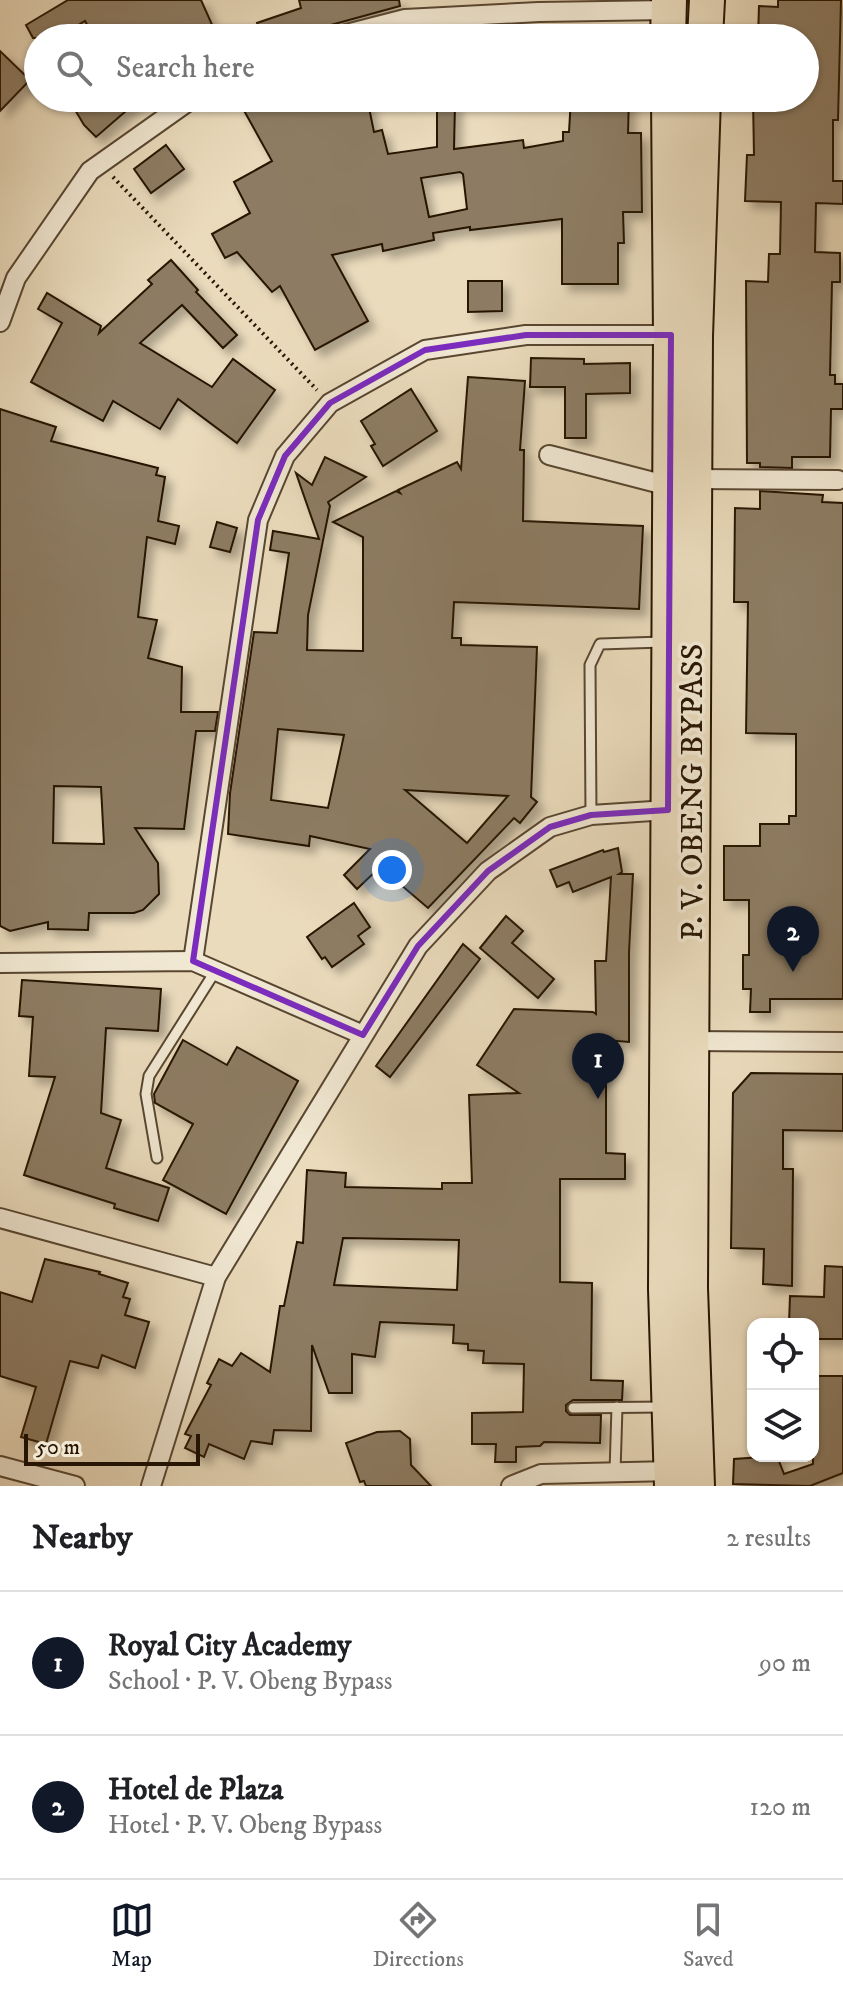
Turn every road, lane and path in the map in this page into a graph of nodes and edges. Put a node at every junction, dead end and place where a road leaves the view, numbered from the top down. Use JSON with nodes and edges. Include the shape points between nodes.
{"nodes":[{"id":1,"x":707,"y":0,"type":"edge"},
{"id":2,"x":668,"y":16,"type":"edge"},
{"id":3,"x":386,"y":24,"type":"edge"},
{"id":4,"x":706,"y":24,"type":"edge"},
{"id":5,"x":173,"y":112,"type":"edge"},
{"id":6,"x":669,"y":112,"type":"edge"},
{"id":7,"x":703,"y":112,"type":"edge"},
{"id":8,"x":100,"y":163,"type":"junction"},
{"id":9,"x":0,"y":322,"type":"edge"},
{"id":10,"x":671,"y":335,"type":"junction"},
{"id":11,"x":330,"y":403,"type":"junction"},
{"id":12,"x":549,"y":455,"type":"dead end"},
{"id":13,"x":838,"y":480,"type":"dead end"},
{"id":14,"x":683,"y":482,"type":"junction"},
{"id":15,"x":669,"y":641,"type":"junction"},
{"id":16,"x":668,"y":810,"type":"junction"},
{"id":17,"x":591,"y":815,"type":"junction"},
{"id":18,"x":193,"y":961,"type":"junction"},
{"id":19,"x":0,"y":963,"type":"edge"},
{"id":20,"x":216,"y":970,"type":"junction"},
{"id":21,"x":363,"y":1035,"type":"junction"},
{"id":22,"x":679,"y":1041,"type":"junction"},
{"id":23,"x":843,"y":1042,"type":"edge"},
{"id":24,"x":157,"y":1158,"type":"dead end"},
{"id":25,"x":0,"y":1218,"type":"edge"},
{"id":26,"x":216,"y":1277,"type":"junction"},
{"id":27,"x":670,"y":1406,"type":"junction"},
{"id":28,"x":617,"y":1407,"type":"junction"},
{"id":29,"x":573,"y":1408,"type":"dead end"},
{"id":30,"x":0,"y":1466,"type":"edge"},
{"id":31,"x":615,"y":1472,"type":"junction"},
{"id":32,"x":680,"y":1481,"type":"edge"},
{"id":33,"x":75,"y":1486,"type":"edge"},
{"id":34,"x":151,"y":1486,"type":"edge"},
{"id":35,"x":511,"y":1486,"type":"edge"}],
"edges":[{"from":1,"to":4,"type":"highway"},
{"from":2,"to":3,"type":"street","via":[[539,12]]},
{"from":5,"to":8,"type":"street"},
{"from":6,"to":10,"type":"highway","name":"P. V. OBENG BYPASS"},
{"from":7,"to":14,"type":"highway","name":"P. V. OBENG BYPASS","via":[[695,336]]},
{"from":8,"to":9,"type":"street","via":[[16,278]]},
{"from":8,"to":11,"type":"path"},
{"from":10,"to":11,"type":"street","via":[[526,335],[425,350]]},
{"from":10,"to":14,"type":"highway","name":"P. V. OBENG BYPASS"},
{"from":11,"to":18,"type":"street","via":[[285,456],[258,520]]},
{"from":12,"to":14,"type":"street"},
{"from":13,"to":14,"type":"street"},
{"from":14,"to":15,"type":"highway","name":"P. V. OBENG BYPASS"},
{"from":14,"to":22,"type":"highway","name":"P. V. OBENG BYPASS"},
{"from":15,"to":16,"type":"highway","name":"P. V. OBENG BYPASS"},
{"from":15,"to":17,"type":"lane","via":[[600,644],[590,665]]},
{"from":16,"to":17,"type":"street"},
{"from":16,"to":22,"type":"highway","name":"P. V. OBENG BYPASS"},
{"from":17,"to":21,"type":"street","via":[[550,827],[488,871],[418,946]]},
{"from":18,"to":19,"type":"street"},
{"from":18,"to":20,"type":"street"},
{"from":20,"to":21,"type":"street"},
{"from":20,"to":24,"type":"lane","via":[[149,1076],[146,1094]]},
{"from":21,"to":26,"type":"street"},
{"from":22,"to":23,"type":"street"},
{"from":22,"to":27,"type":"highway","name":"P. V. OBENG BYPASS","via":[[666,1289]]},
{"from":22,"to":32,"type":"highway","name":"P. V. OBENG BYPASS","via":[[690,1288]]},
{"from":25,"to":26,"type":"street"},
{"from":26,"to":34,"type":"street"},
{"from":27,"to":28,"type":"lane"},
{"from":27,"to":32,"type":"highway","name":"P. V. OBENG BYPASS"},
{"from":28,"to":29,"type":"lane"},
{"from":28,"to":31,"type":"lane"},
{"from":30,"to":33,"type":"street"},
{"from":31,"to":32,"type":"street"},
{"from":31,"to":35,"type":"street","via":[[541,1474]]}]}
